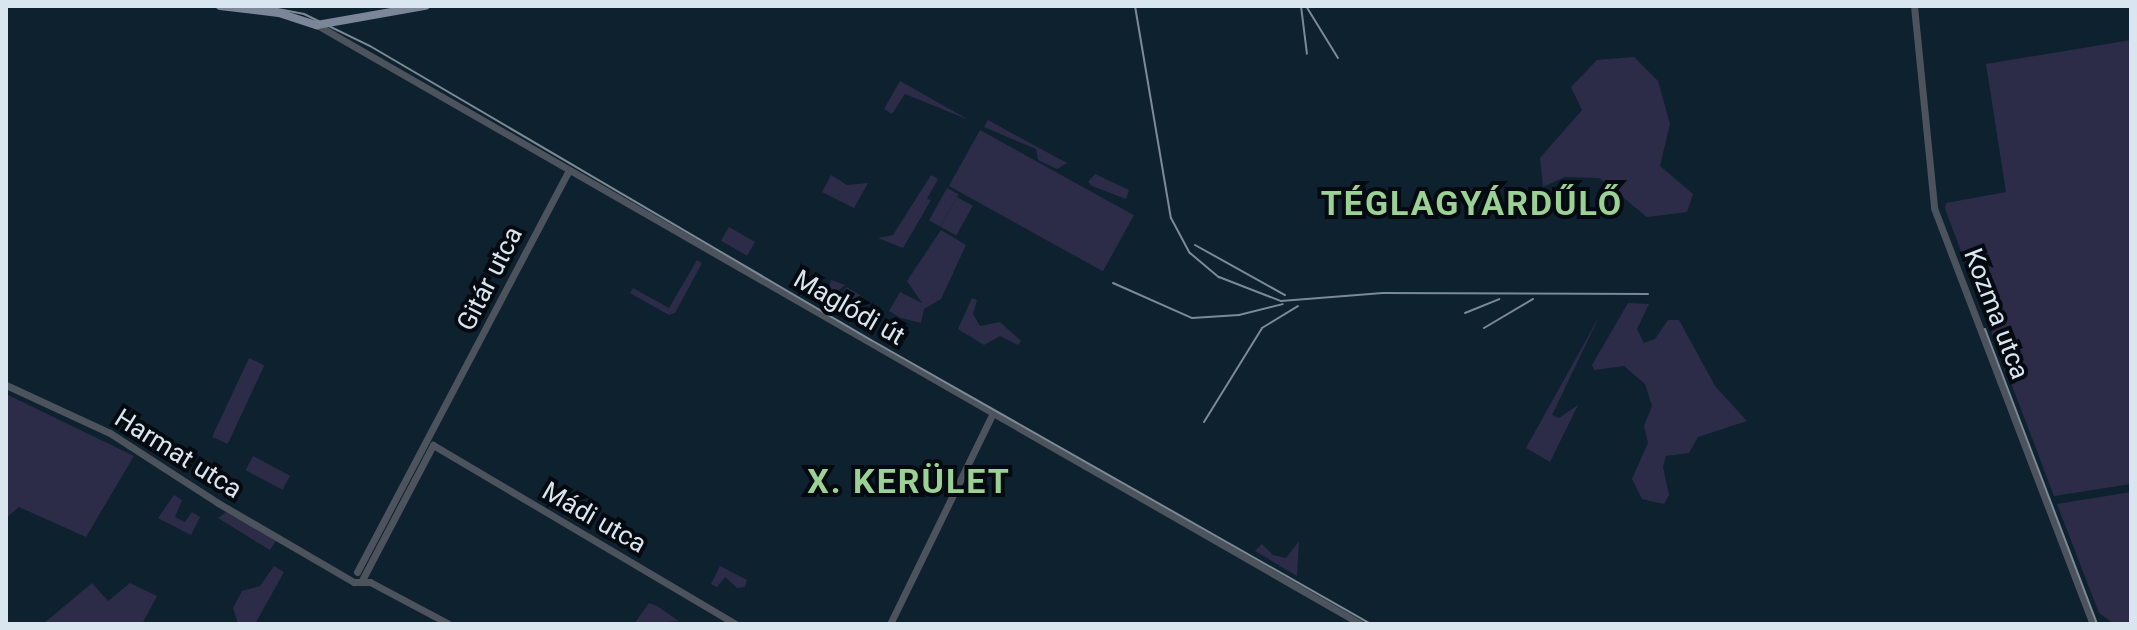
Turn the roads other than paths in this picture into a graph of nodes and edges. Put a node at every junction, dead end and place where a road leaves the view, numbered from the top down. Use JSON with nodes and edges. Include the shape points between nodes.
{"nodes":[{"id":1,"x":220,"y":6,"type":"edge"},
{"id":2,"x":425,"y":6,"type":"edge"},
{"id":3,"x":1914,"y":6,"type":"edge"},
{"id":4,"x":317,"y":25,"type":"junction"},
{"id":5,"x":568,"y":171,"type":"junction"},
{"id":6,"x":6,"y":385,"type":"edge"},
{"id":7,"x":993,"y":413,"type":"junction"},
{"id":8,"x":429,"y":444,"type":"junction"},
{"id":9,"x":357,"y":576,"type":"junction"},
{"id":10,"x":449,"y":624,"type":"edge"},
{"id":11,"x":736,"y":624,"type":"edge"},
{"id":12,"x":890,"y":624,"type":"edge"},
{"id":13,"x":1361,"y":624,"type":"edge"},
{"id":14,"x":2093,"y":624,"type":"edge"}],
"edges":[{"from":1,"to":4,"type":"main road","via":[[279,13]]},
{"from":2,"to":4,"type":"main road"},
{"from":3,"to":14,"type":"street","name":"Kozma utca","via":[[1934,208]]},
{"from":4,"to":5,"type":"street","name":"Maglódi út"},
{"from":5,"to":7,"type":"street","name":"Maglódi út"},
{"from":5,"to":8,"type":"street","name":"Gitár utca"},
{"from":6,"to":9,"type":"street","name":"Harmat utca","via":[[110,433],[223,506]]},
{"from":7,"to":12,"type":"street"},
{"from":7,"to":13,"type":"street","name":"Maglódi út"},
{"from":8,"to":9,"type":"street","name":"Gitár utca"},
{"from":8,"to":11,"type":"street","name":"Mádi utca"},
{"from":9,"to":10,"type":"street","name":"Harmat utca"}]}
